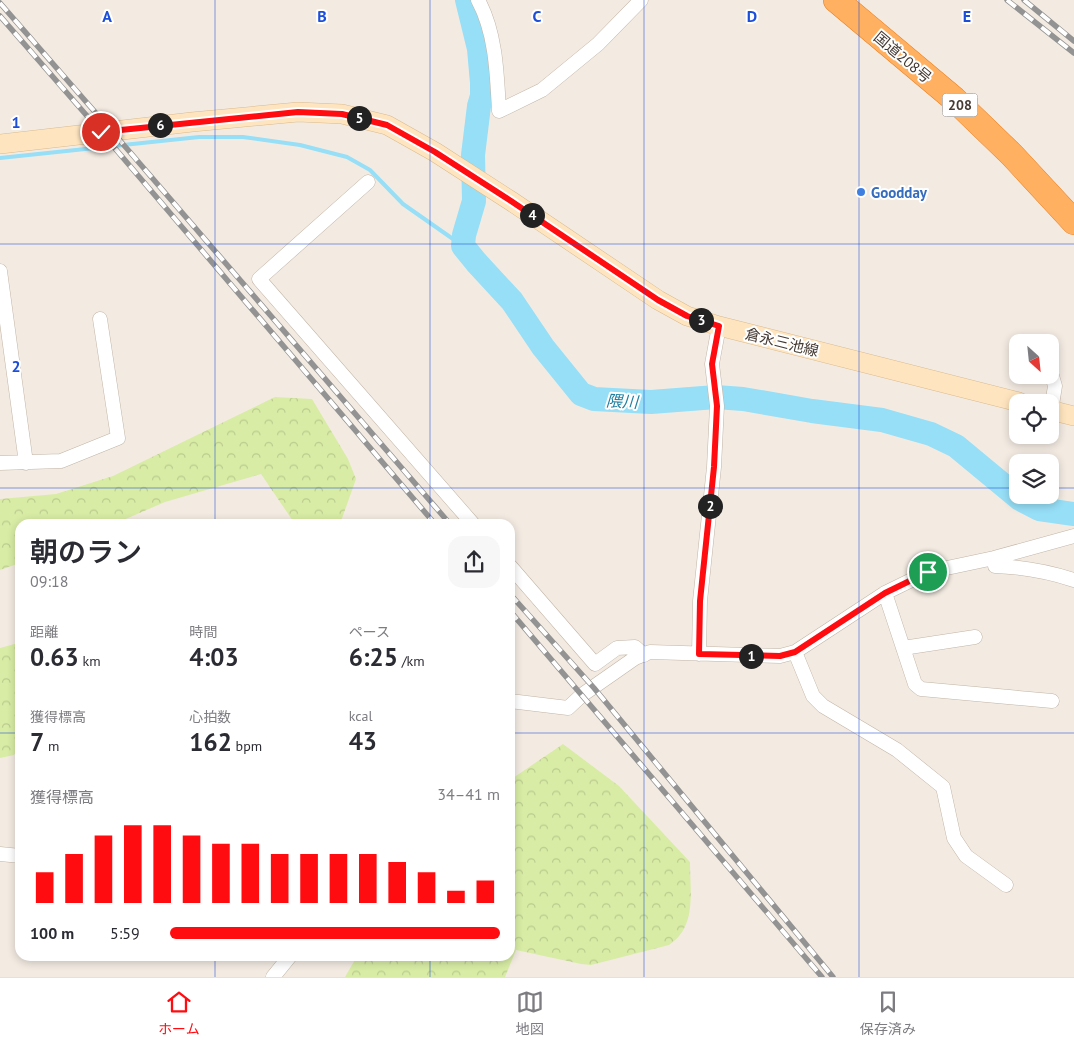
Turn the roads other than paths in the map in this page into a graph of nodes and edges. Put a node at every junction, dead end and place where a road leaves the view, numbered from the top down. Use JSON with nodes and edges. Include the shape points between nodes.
{"nodes":[{"id":1,"x":478,"y":0,"type":"edge"},
{"id":2,"x":641,"y":0,"type":"edge"},
{"id":3,"x":836,"y":0,"type":"edge"},
{"id":4,"x":0,"y":144,"type":"edge"},
{"id":5,"x":368,"y":182,"type":"dead end"},
{"id":6,"x":1074,"y":222,"type":"edge"},
{"id":7,"x":0,"y":271,"type":"edge"},
{"id":8,"x":100,"y":319,"type":"dead end"},
{"id":9,"x":719,"y":326,"type":"junction"},
{"id":10,"x":1009,"y":399,"type":"edge"},
{"id":11,"x":1059,"y":413,"type":"edge"},
{"id":12,"x":1074,"y":416,"type":"edge"},
{"id":13,"x":0,"y":463,"type":"edge"},
{"id":14,"x":26,"y":463,"type":"junction"},
{"id":15,"x":469,"y":519,"type":"edge"},
{"id":16,"x":1074,"y":536,"type":"edge"},
{"id":17,"x":994,"y":558,"type":"junction"},
{"id":18,"x":515,"y":572,"type":"edge"},
{"id":19,"x":1074,"y":580,"type":"edge"},
{"id":20,"x":885,"y":593,"type":"junction"},
{"id":21,"x":975,"y":637,"type":"dead end"},
{"id":22,"x":903,"y":648,"type":"junction"},
{"id":23,"x":795,"y":652,"type":"junction"},
{"id":24,"x":699,"y":654,"type":"junction"},
{"id":25,"x":644,"y":655,"type":"junction"},
{"id":26,"x":1052,"y":701,"type":"dead end"},
{"id":27,"x":515,"y":702,"type":"edge"},
{"id":28,"x":0,"y":854,"type":"edge"},
{"id":29,"x":15,"y":856,"type":"edge"},
{"id":30,"x":1006,"y":885,"type":"dead end"},
{"id":31,"x":286,"y":961,"type":"edge"},
{"id":32,"x":273,"y":977,"type":"edge"}],
"edges":[{"from":1,"to":2,"type":"street","via":[[489,26],[499,111],[542,90],[598,44]]},
{"from":3,"to":6,"type":"highway","name":"国道208号","number":"208","via":[[954,99]]},
{"from":4,"to":9,"type":"main road","name":"倉永三池線","via":[[298,112],[342,114],[387,125],[511,201],[658,300],[687,316]]},
{"from":5,"to":15,"type":"street","via":[[259,279]]},
{"from":7,"to":14,"type":"street"},
{"from":8,"to":14,"type":"street","via":[[118,438],[61,461]]},
{"from":9,"to":10,"type":"main road","name":"倉永三池線"},
{"from":9,"to":24,"type":"street","via":[[712,364],[717,406],[700,601]]},
{"from":11,"to":12,"type":"main road"},
{"from":13,"to":14,"type":"street"},
{"from":16,"to":17,"type":"street"},
{"from":17,"to":19,"type":"street","via":[[996,566],[1046,571]]},
{"from":17,"to":20,"type":"street","via":[[928,572]]},
{"from":18,"to":25,"type":"street","via":[[595,664],[617,648],[635,647]]},
{"from":20,"to":22,"type":"street"},
{"from":20,"to":23,"type":"street"},
{"from":21,"to":22,"type":"street"},
{"from":22,"to":26,"type":"street","via":[[915,684],[921,689]]},
{"from":23,"to":24,"type":"street","via":[[780,656]]},
{"from":23,"to":30,"type":"street","via":[[813,696],[822,706],[897,750],[943,787],[954,838],[966,856]]},
{"from":24,"to":25,"type":"street","via":[[650,652]]},
{"from":25,"to":27,"type":"street","via":[[635,658],[568,708]]},
{"from":28,"to":29,"type":"street"},
{"from":31,"to":32,"type":"street"}]}
